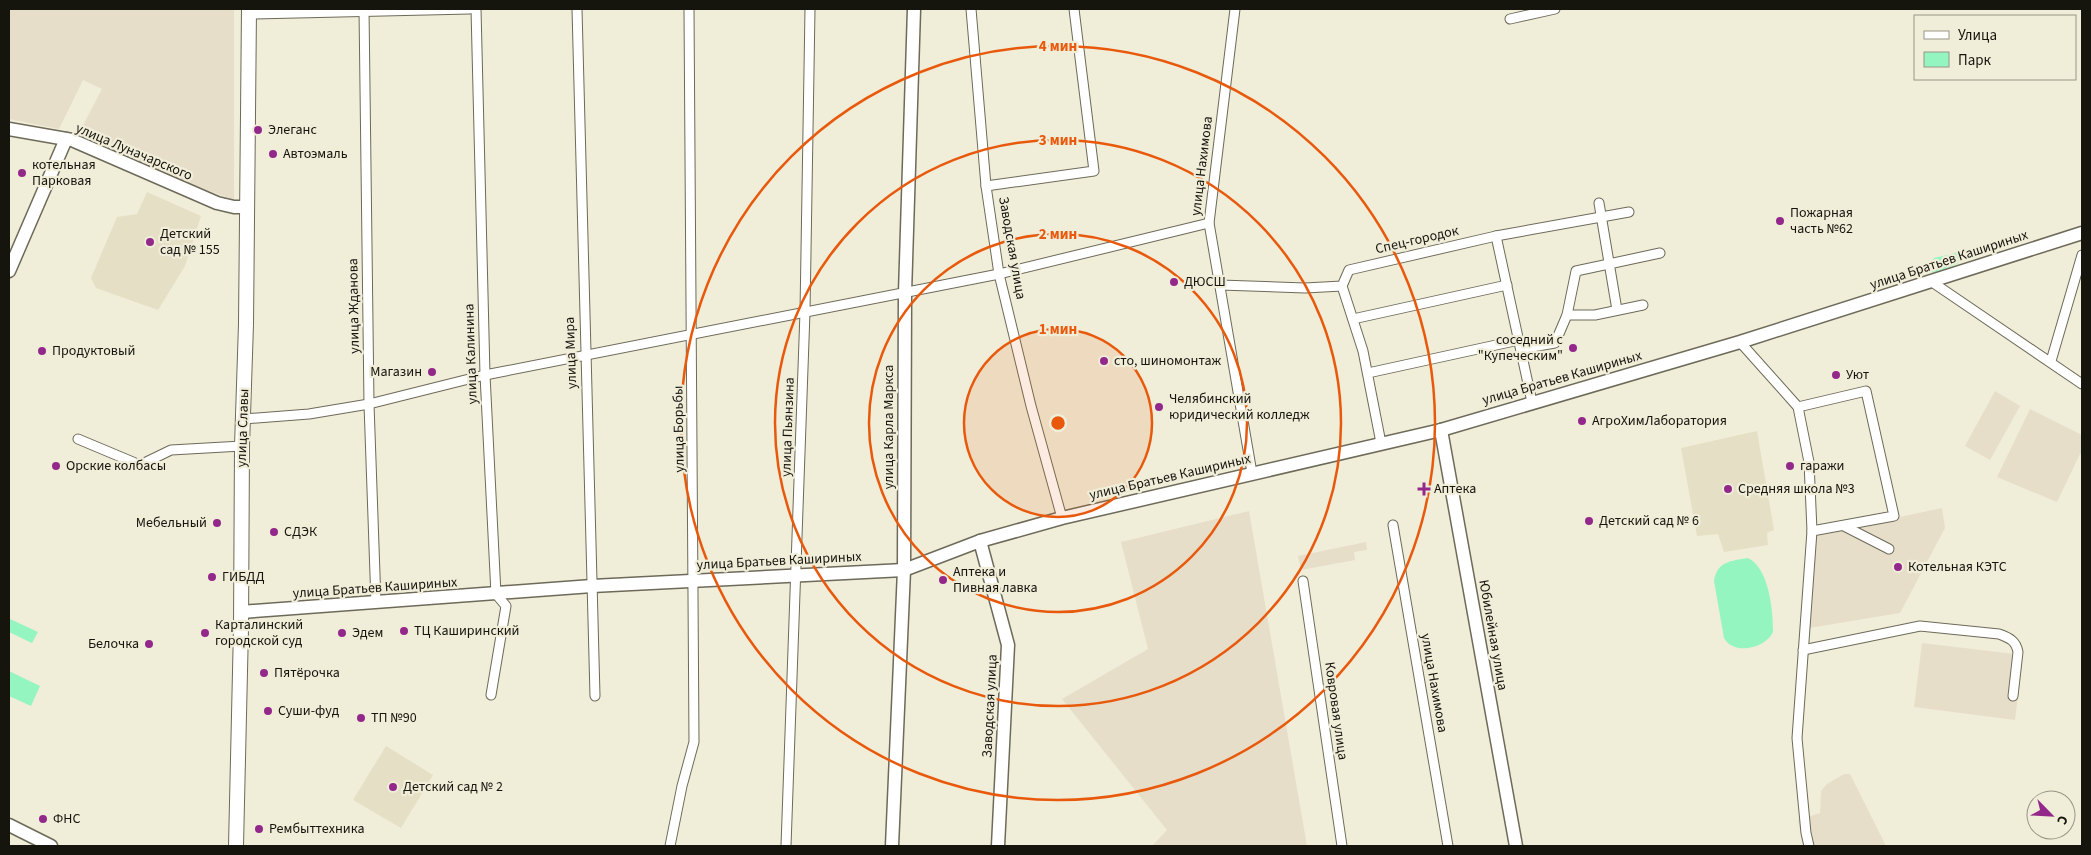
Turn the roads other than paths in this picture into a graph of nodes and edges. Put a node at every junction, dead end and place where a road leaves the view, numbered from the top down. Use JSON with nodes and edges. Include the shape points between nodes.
{"nodes":[{"id":1,"x":470,"y":9,"type":"edge"},
{"id":2,"x":476,"y":9,"type":"edge"},
{"id":3,"x":577,"y":9,"type":"edge"},
{"id":4,"x":689,"y":9,"type":"edge"},
{"id":5,"x":810,"y":9,"type":"edge"},
{"id":6,"x":914,"y":9,"type":"edge"},
{"id":7,"x":971,"y":9,"type":"edge"},
{"id":8,"x":1074,"y":9,"type":"edge"},
{"id":9,"x":1235,"y":9,"type":"edge"},
{"id":10,"x":1555,"y":9,"type":"edge"},
{"id":11,"x":364,"y":10,"type":"edge"},
{"id":12,"x":249,"y":11,"type":"edge"},
{"id":13,"x":1510,"y":19,"type":"dead end"},
{"id":14,"x":9,"y":129,"type":"edge"},
{"id":15,"x":66,"y":139,"type":"junction"},
{"id":16,"x":986,"y":186,"type":"junction"},
{"id":17,"x":1600,"y":203,"type":"dead end"},
{"id":18,"x":247,"y":206,"type":"junction"},
{"id":19,"x":1629,"y":212,"type":"dead end"},
{"id":20,"x":1603,"y":217,"type":"junction"},
{"id":21,"x":1209,"y":223,"type":"junction"},
{"id":22,"x":2082,"y":233,"type":"edge"},
{"id":23,"x":1496,"y":236,"type":"junction"},
{"id":24,"x":1660,"y":253,"type":"dead end"},
{"id":25,"x":2082,"y":255,"type":"edge"},
{"id":26,"x":1610,"y":264,"type":"junction"},
{"id":27,"x":9,"y":271,"type":"edge"},
{"id":28,"x":999,"y":274,"type":"junction"},
{"id":29,"x":1932,"y":282,"type":"junction"},
{"id":30,"x":1220,"y":285,"type":"junction"},
{"id":31,"x":1507,"y":285,"type":"junction"},
{"id":32,"x":1342,"y":286,"type":"junction"},
{"id":33,"x":905,"y":293,"type":"junction"},
{"id":34,"x":1643,"y":305,"type":"dead end"},
{"id":35,"x":1617,"y":310,"type":"junction"},
{"id":36,"x":805,"y":312,"type":"junction"},
{"id":37,"x":1567,"y":315,"type":"junction"},
{"id":38,"x":1353,"y":318,"type":"junction"},
{"id":39,"x":692,"y":334,"type":"junction"},
{"id":40,"x":1740,"y":342,"type":"junction"},
{"id":41,"x":1520,"y":345,"type":"junction"},
{"id":42,"x":585,"y":356,"type":"junction"},
{"id":43,"x":2052,"y":361,"type":"junction"},
{"id":44,"x":1368,"y":373,"type":"junction"},
{"id":45,"x":485,"y":375,"type":"junction"},
{"id":46,"x":2082,"y":384,"type":"edge"},
{"id":47,"x":1532,"y":402,"type":"junction"},
{"id":48,"x":369,"y":404,"type":"junction"},
{"id":49,"x":1798,"y":408,"type":"junction"},
{"id":50,"x":244,"y":419,"type":"junction"},
{"id":51,"x":1441,"y":430,"type":"junction"},
{"id":52,"x":78,"y":439,"type":"dead end"},
{"id":53,"x":1381,"y":444,"type":"junction"},
{"id":54,"x":242,"y":446,"type":"junction"},
{"id":55,"x":1252,"y":474,"type":"junction"},
{"id":56,"x":1062,"y":518,"type":"junction"},
{"id":57,"x":1393,"y":525,"type":"dead end"},
{"id":58,"x":1844,"y":526,"type":"junction"},
{"id":59,"x":1812,"y":532,"type":"junction"},
{"id":60,"x":980,"y":541,"type":"junction"},
{"id":61,"x":1889,"y":549,"type":"dead end"},
{"id":62,"x":904,"y":570,"type":"junction"},
{"id":63,"x":797,"y":574,"type":"junction"},
{"id":64,"x":694,"y":580,"type":"junction"},
{"id":65,"x":1303,"y":581,"type":"dead end"},
{"id":66,"x":592,"y":586,"type":"junction"},
{"id":67,"x":496,"y":594,"type":"junction"},
{"id":68,"x":376,"y":603,"type":"junction"},
{"id":69,"x":241,"y":612,"type":"junction"},
{"id":70,"x":1803,"y":650,"type":"junction"},
{"id":71,"x":491,"y":694,"type":"dead end"},
{"id":72,"x":595,"y":696,"type":"dead end"},
{"id":73,"x":2012,"y":696,"type":"dead end"},
{"id":74,"x":9,"y":825,"type":"edge"},
{"id":75,"x":51,"y":846,"type":"edge"},
{"id":76,"x":236,"y":846,"type":"edge"},
{"id":77,"x":670,"y":846,"type":"edge"},
{"id":78,"x":786,"y":846,"type":"edge"},
{"id":79,"x":892,"y":846,"type":"edge"},
{"id":80,"x":998,"y":846,"type":"edge"},
{"id":81,"x":1342,"y":846,"type":"edge"},
{"id":82,"x":1448,"y":846,"type":"edge"},
{"id":83,"x":1516,"y":846,"type":"edge"},
{"id":84,"x":1809,"y":846,"type":"edge"}],
"edges":[{"from":1,"to":11,"type":"street"},
{"from":2,"to":45,"type":"street","name":"улица Калинина"},
{"from":3,"to":42,"type":"street","name":"улица Мира"},
{"from":4,"to":39,"type":"street","name":"улица Борьбы"},
{"from":5,"to":36,"type":"street","name":"улица Пьянзина"},
{"from":6,"to":33,"type":"main road","name":"улица Карла Маркса"},
{"from":7,"to":16,"type":"street","name":"Заводская улица"},
{"from":8,"to":16,"type":"street","name":"Заводская улица","via":[[1094,171]]},
{"from":9,"to":21,"type":"street","name":"улица Нахимова"},
{"from":10,"to":13,"type":"street"},
{"from":11,"to":12,"type":"street"},
{"from":11,"to":48,"type":"street","name":"улица Жданова"},
{"from":12,"to":18,"type":"main road","name":"улица Славы"},
{"from":14,"to":15,"type":"main road","name":"улица Луначарского"},
{"from":15,"to":18,"type":"main road","name":"улица Луначарского","via":[[217,203]]},
{"from":15,"to":27,"type":"main road"},
{"from":16,"to":28,"type":"street","name":"Заводская улица"},
{"from":17,"to":20,"type":"street"},
{"from":18,"to":50,"type":"main road","name":"улица Славы"},
{"from":19,"to":20,"type":"street","name":"Спец-городок"},
{"from":20,"to":23,"type":"street","name":"Спец-городок"},
{"from":20,"to":26,"type":"street"},
{"from":21,"to":28,"type":"street"},
{"from":21,"to":30,"type":"street","name":"улица Нахимова"},
{"from":22,"to":29,"type":"main road","name":"улица Братьев Кашириных"},
{"from":23,"to":31,"type":"street"},
{"from":23,"to":32,"type":"street","name":"Спец-городок","via":[[1349,270]]},
{"from":24,"to":26,"type":"street"},
{"from":25,"to":43,"type":"street"},
{"from":26,"to":35,"type":"street"},
{"from":26,"to":37,"type":"street","via":[[1576,271]]},
{"from":28,"to":33,"type":"street"},
{"from":28,"to":56,"type":"street","name":"Заводская улица"},
{"from":29,"to":40,"type":"main road","name":"улица Братьев Кашириных"},
{"from":29,"to":43,"type":"street"},
{"from":30,"to":32,"type":"street"},
{"from":30,"to":55,"type":"street","name":"улица Нахимова"},
{"from":31,"to":38,"type":"street"},
{"from":31,"to":41,"type":"street"},
{"from":32,"to":38,"type":"street"},
{"from":33,"to":36,"type":"street"},
{"from":33,"to":62,"type":"main road","name":"улица Карла Маркса"},
{"from":34,"to":35,"type":"street"},
{"from":35,"to":37,"type":"street","via":[[1595,315]]},
{"from":36,"to":39,"type":"street"},
{"from":36,"to":63,"type":"street","name":"улица Пьянзина"},
{"from":37,"to":41,"type":"street","via":[[1555,343]]},
{"from":38,"to":44,"type":"street"},
{"from":39,"to":42,"type":"street"},
{"from":39,"to":64,"type":"street","name":"улица Борьбы"},
{"from":40,"to":47,"type":"main road","name":"улица Братьев Кашириных"},
{"from":40,"to":49,"type":"street"},
{"from":41,"to":44,"type":"street"},
{"from":41,"to":47,"type":"street"},
{"from":42,"to":45,"type":"street"},
{"from":42,"to":66,"type":"street","name":"улица Мира"},
{"from":43,"to":46,"type":"street"},
{"from":44,"to":53,"type":"street"},
{"from":45,"to":48,"type":"street"},
{"from":45,"to":67,"type":"street","name":"улица Калинина"},
{"from":47,"to":51,"type":"main road","name":"улица Братьев Кашириных"},
{"from":48,"to":50,"type":"street","via":[[309,414]]},
{"from":48,"to":68,"type":"street","name":"улица Жданова"},
{"from":49,"to":58,"type":"street","via":[[1866,391],[1894,516]]},
{"from":49,"to":59,"type":"street","via":[[1809,462]]},
{"from":50,"to":54,"type":"main road","name":"улица Славы"},
{"from":51,"to":53,"type":"main road","name":"улица Братьев Кашириных"},
{"from":51,"to":83,"type":"main road","name":"Юбилейная улица"},
{"from":52,"to":54,"type":"street","via":[[140,465],[171,450]]},
{"from":53,"to":55,"type":"main road","name":"улица Братьев Кашириных"},
{"from":54,"to":69,"type":"main road","name":"улица Славы"},
{"from":55,"to":56,"type":"main road","name":"улица Братьев Кашириных"},
{"from":56,"to":60,"type":"main road","name":"улица Братьев Кашириных"},
{"from":57,"to":82,"type":"street","name":"улица Нахимова"},
{"from":58,"to":59,"type":"street"},
{"from":58,"to":61,"type":"street"},
{"from":59,"to":70,"type":"street"},
{"from":60,"to":62,"type":"main road","name":"улица Братьев Кашириных"},
{"from":60,"to":80,"type":"main road","name":"Заводская улица","via":[[1008,645]]},
{"from":62,"to":63,"type":"main road","name":"улица Братьев Кашириных"},
{"from":62,"to":79,"type":"main road","name":"улица Карла Маркса"},
{"from":63,"to":64,"type":"main road","name":"улица Братьев Кашириных"},
{"from":63,"to":78,"type":"street","name":"улица Пьянзина"},
{"from":64,"to":66,"type":"main road","name":"улица Братьев Кашириных"},
{"from":64,"to":77,"type":"street","name":"улица Борьбы","via":[[694,742]]},
{"from":65,"to":81,"type":"street","name":"Ковровая улица"},
{"from":66,"to":67,"type":"main road","name":"улица Братьев Кашириных"},
{"from":66,"to":72,"type":"street","name":"улица Мира"},
{"from":67,"to":68,"type":"main road","name":"улица Братьев Кашириных"},
{"from":67,"to":71,"type":"street","name":"улица Калинина","via":[[506,606]]},
{"from":68,"to":69,"type":"main road","name":"улица Братьев Кашириных"},
{"from":69,"to":76,"type":"main road","name":"улица Славы"},
{"from":70,"to":73,"type":"street","via":[[1920,626],[2000,634],[2017,645]]},
{"from":70,"to":84,"type":"street","via":[[1796,738]]},
{"from":74,"to":75,"type":"main road"}]}
